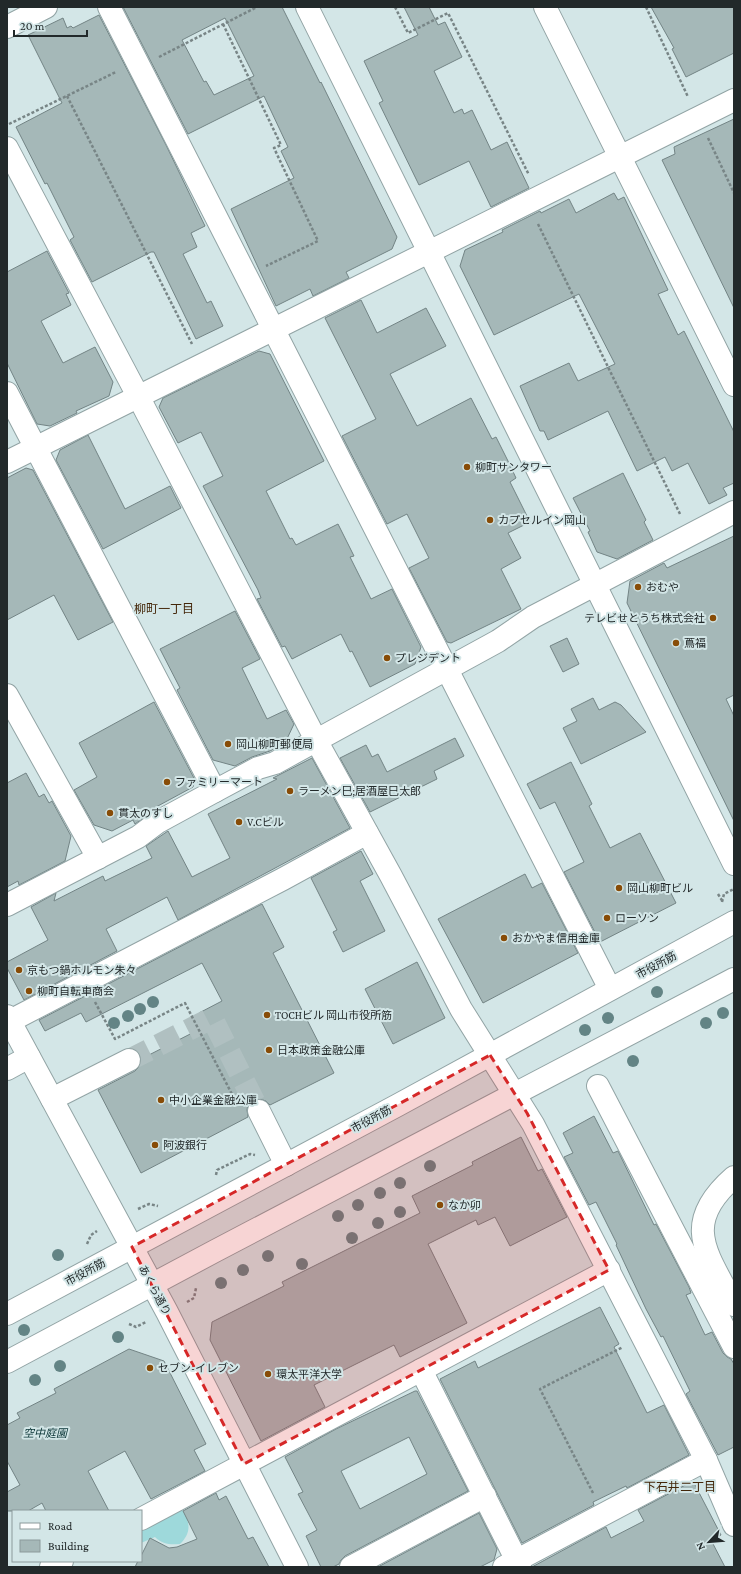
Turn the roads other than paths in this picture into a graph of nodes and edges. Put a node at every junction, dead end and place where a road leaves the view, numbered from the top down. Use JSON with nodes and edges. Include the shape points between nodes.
{"nodes":[{"id":1,"x":46,"y":7,"type":"edge"},
{"id":2,"x":109,"y":7,"type":"edge"},
{"id":3,"x":307,"y":7,"type":"edge"},
{"id":4,"x":546,"y":7,"type":"edge"},
{"id":5,"x":7,"y":27,"type":"edge"},
{"id":6,"x":734,"y":100,"type":"edge"},
{"id":7,"x":7,"y":148,"type":"edge"},
{"id":8,"x":620,"y":157,"type":"junction"},
{"id":9,"x":428,"y":252,"type":"junction"},
{"id":10,"x":273,"y":330,"type":"junction"},
{"id":11,"x":734,"y":385,"type":"edge"},
{"id":12,"x":7,"y":393,"type":"edge"},
{"id":13,"x":138,"y":396,"type":"junction"},
{"id":14,"x":35,"y":448,"type":"junction"},
{"id":15,"x":7,"y":462,"type":"edge"},
{"id":16,"x":734,"y":512,"type":"edge"},
{"id":17,"x":595,"y":585,"type":"junction"},
{"id":18,"x":446,"y":669,"type":"junction"},
{"id":19,"x":7,"y":695,"type":"edge"},
{"id":20,"x":316,"y":740,"type":"junction"},
{"id":21,"x":215,"y":791,"type":"junction"},
{"id":22,"x":367,"y":833,"type":"junction"},
{"id":23,"x":98,"y":858,"type":"junction"},
{"id":24,"x":734,"y":864,"type":"edge"},
{"id":25,"x":7,"y":905,"type":"edge"},
{"id":26,"x":734,"y":922,"type":"edge"},
{"id":27,"x":734,"y":979,"type":"edge"},
{"id":28,"x":610,"y":990,"type":"junction"},
{"id":29,"x":8,"y":1018,"type":"edge"},
{"id":30,"x":490,"y":1055,"type":"junction"},
{"id":31,"x":29,"y":1057,"type":"junction"},
{"id":32,"x":129,"y":1060,"type":"tunnel mouth"},
{"id":33,"x":7,"y":1069,"type":"edge"},
{"id":34,"x":598,"y":1086,"type":"dead end"},
{"id":35,"x":514,"y":1093,"type":"junction"},
{"id":36,"x":52,"y":1099,"type":"junction"},
{"id":37,"x":259,"y":1111,"type":"tunnel mouth"},
{"id":38,"x":286,"y":1165,"type":"junction"},
{"id":39,"x":734,"y":1177,"type":"edge"},
{"id":40,"x":132,"y":1247,"type":"junction"},
{"id":41,"x":608,"y":1270,"type":"junction"},
{"id":42,"x":152,"y":1284,"type":"junction"},
{"id":43,"x":734,"y":1305,"type":"edge"},
{"id":44,"x":7,"y":1314,"type":"edge"},
{"id":45,"x":734,"y":1347,"type":"edge"},
{"id":46,"x":7,"y":1362,"type":"edge"},
{"id":47,"x":421,"y":1370,"type":"junction"},
{"id":48,"x":706,"y":1460,"type":"junction"},
{"id":49,"x":244,"y":1464,"type":"junction"},
{"id":50,"x":485,"y":1496,"type":"junction"},
{"id":51,"x":142,"y":1518,"type":"edge"},
{"id":52,"x":734,"y":1525,"type":"edge"},
{"id":53,"x":60,"y":1562,"type":"edge"},
{"id":54,"x":514,"y":1565,"type":"edge"},
{"id":55,"x":51,"y":1567,"type":"edge"},
{"id":56,"x":297,"y":1567,"type":"edge"},
{"id":57,"x":351,"y":1567,"type":"edge"}],
"edges":[{"from":1,"to":5,"type":"street"},
{"from":2,"to":10,"type":"street"},
{"from":3,"to":9,"type":"street"},
{"from":4,"to":8,"type":"street"},
{"from":6,"to":8,"type":"street"},
{"from":7,"to":13,"type":"street"},
{"from":8,"to":9,"type":"street"},
{"from":8,"to":11,"type":"street"},
{"from":9,"to":10,"type":"street"},
{"from":9,"to":17,"type":"street"},
{"from":10,"to":13,"type":"street"},
{"from":10,"to":18,"type":"street"},
{"from":12,"to":14,"type":"street"},
{"from":13,"to":14,"type":"street"},
{"from":13,"to":20,"type":"street"},
{"from":14,"to":15,"type":"street"},
{"from":14,"to":21,"type":"street"},
{"from":16,"to":17,"type":"street"},
{"from":17,"to":18,"type":"street","via":[[533,617],[498,641]]},
{"from":17,"to":24,"type":"street"},
{"from":18,"to":20,"type":"street"},
{"from":18,"to":28,"type":"street"},
{"from":19,"to":23,"type":"street"},
{"from":20,"to":21,"type":"street","via":[[275,763],[258,768]]},
{"from":20,"to":22,"type":"street"},
{"from":21,"to":23,"type":"street"},
{"from":22,"to":29,"type":"street","via":[[85,983]]},
{"from":22,"to":30,"type":"street","via":[[461,1008]]},
{"from":23,"to":25,"type":"street"},
{"from":26,"to":28,"type":"street","name":"市役所筋"},
{"from":27,"to":35,"type":"street"},
{"from":28,"to":30,"type":"street","name":"市役所筋"},
{"from":29,"to":31,"type":"street","name":"あくら通り"},
{"from":30,"to":35,"type":"street"},
{"from":30,"to":38,"type":"street","name":"市役所筋"},
{"from":31,"to":33,"type":"street"},
{"from":31,"to":36,"type":"street","name":"あくら通り"},
{"from":32,"to":36,"type":"street"},
{"from":34,"to":45,"type":"street"},
{"from":35,"to":41,"type":"street","via":[[530,1118]]},
{"from":35,"to":42,"type":"street"},
{"from":36,"to":40,"type":"street","name":"あくら通り"},
{"from":37,"to":38,"type":"street"},
{"from":38,"to":40,"type":"street","name":"市役所筋"},
{"from":39,"to":43,"type":"street","via":[[711,1201],[704,1217],[702,1232],[705,1248]]},
{"from":40,"to":42,"type":"street","name":"あくら通り"},
{"from":40,"to":44,"type":"street","name":"市役所筋"},
{"from":41,"to":47,"type":"street"},
{"from":41,"to":48,"type":"street"},
{"from":42,"to":46,"type":"street"},
{"from":42,"to":49,"type":"street","name":"あくら通り"},
{"from":47,"to":49,"type":"street"},
{"from":47,"to":50,"type":"street"},
{"from":48,"to":52,"type":"street"},
{"from":48,"to":54,"type":"street","via":[[603,1514]]},
{"from":49,"to":51,"type":"street"},
{"from":49,"to":56,"type":"street","name":"あくら通り"},
{"from":50,"to":54,"type":"street"},
{"from":50,"to":57,"type":"street"},
{"from":53,"to":55,"type":"street"}]}
